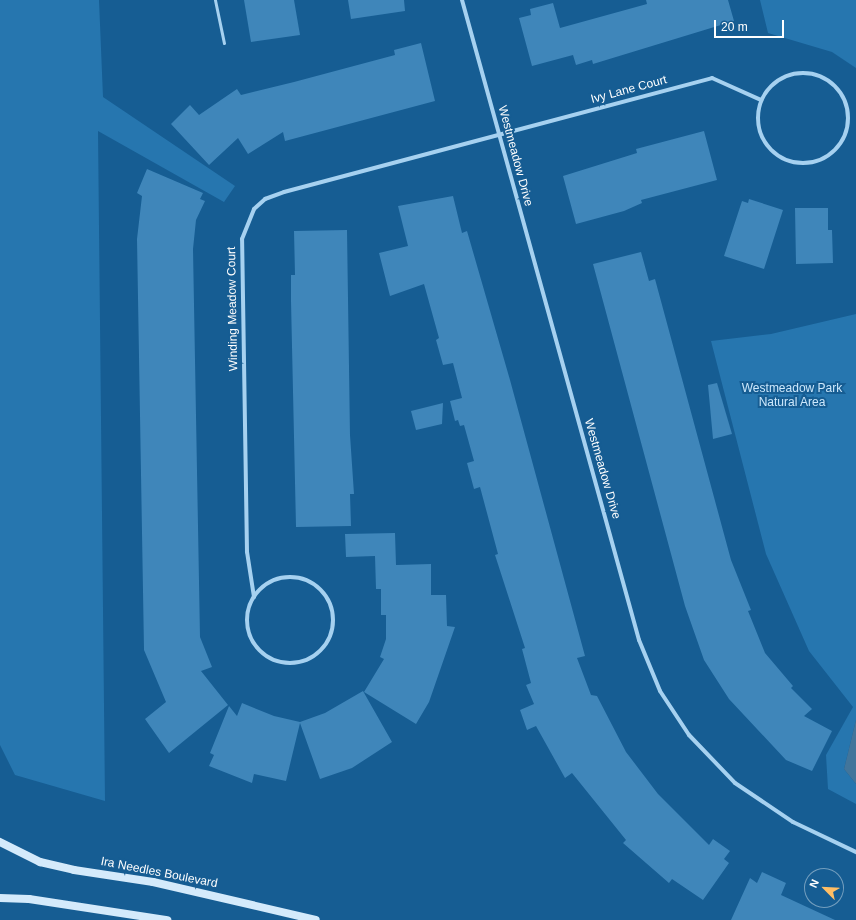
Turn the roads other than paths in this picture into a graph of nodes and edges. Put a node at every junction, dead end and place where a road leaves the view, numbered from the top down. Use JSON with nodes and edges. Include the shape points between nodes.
{"nodes":[{"id":1,"x":215,"y":0,"type":"edge"},
{"id":2,"x":462,"y":0,"type":"edge"},
{"id":3,"x":224,"y":43,"type":"dead end"},
{"id":4,"x":761,"y":100,"type":"junction"},
{"id":5,"x":499,"y":134,"type":"junction"},
{"id":6,"x":254,"y":597,"type":"junction"},
{"id":7,"x":0,"y":842,"type":"edge"},
{"id":8,"x":856,"y":852,"type":"edge"},
{"id":9,"x":0,"y":898,"type":"edge"},
{"id":10,"x":167,"y":920,"type":"edge"},
{"id":11,"x":316,"y":920,"type":"edge"}],
"edges":[{"from":1,"to":3,"type":"lane"},
{"from":2,"to":5,"type":"street","name":"Westmeadow Drive"},
{"from":4,"to":4,"type":"street","via":[[757,115],[759,130],[776,155],[789,162],[804,164],[825,157],[842,142],[848,114],[836,87],[824,78],[795,73],[780,78]]},
{"from":4,"to":5,"type":"street","name":"Ivy Lane Court","via":[[712,78]]},
{"from":5,"to":6,"type":"street","name":"Winding Meadow Court","via":[[284,192],[266,199],[254,209],[242,239],[247,552]]},
{"from":5,"to":8,"type":"street","name":"Westmeadow Drive","via":[[639,640],[660,691],[689,735],[735,783],[793,822]]},
{"from":6,"to":6,"type":"street","name":"Winding Meadow Court","via":[[248,610],[248,625],[261,652],[273,659],[295,662],[315,655],[326,645],[334,618],[324,593],[314,584],[288,577],[275,580]]},
{"from":7,"to":11,"type":"main road","name":"Ira Needles Boulevard","via":[[40,862],[153,882]]},
{"from":9,"to":10,"type":"main road","via":[[29,899]]}]}
